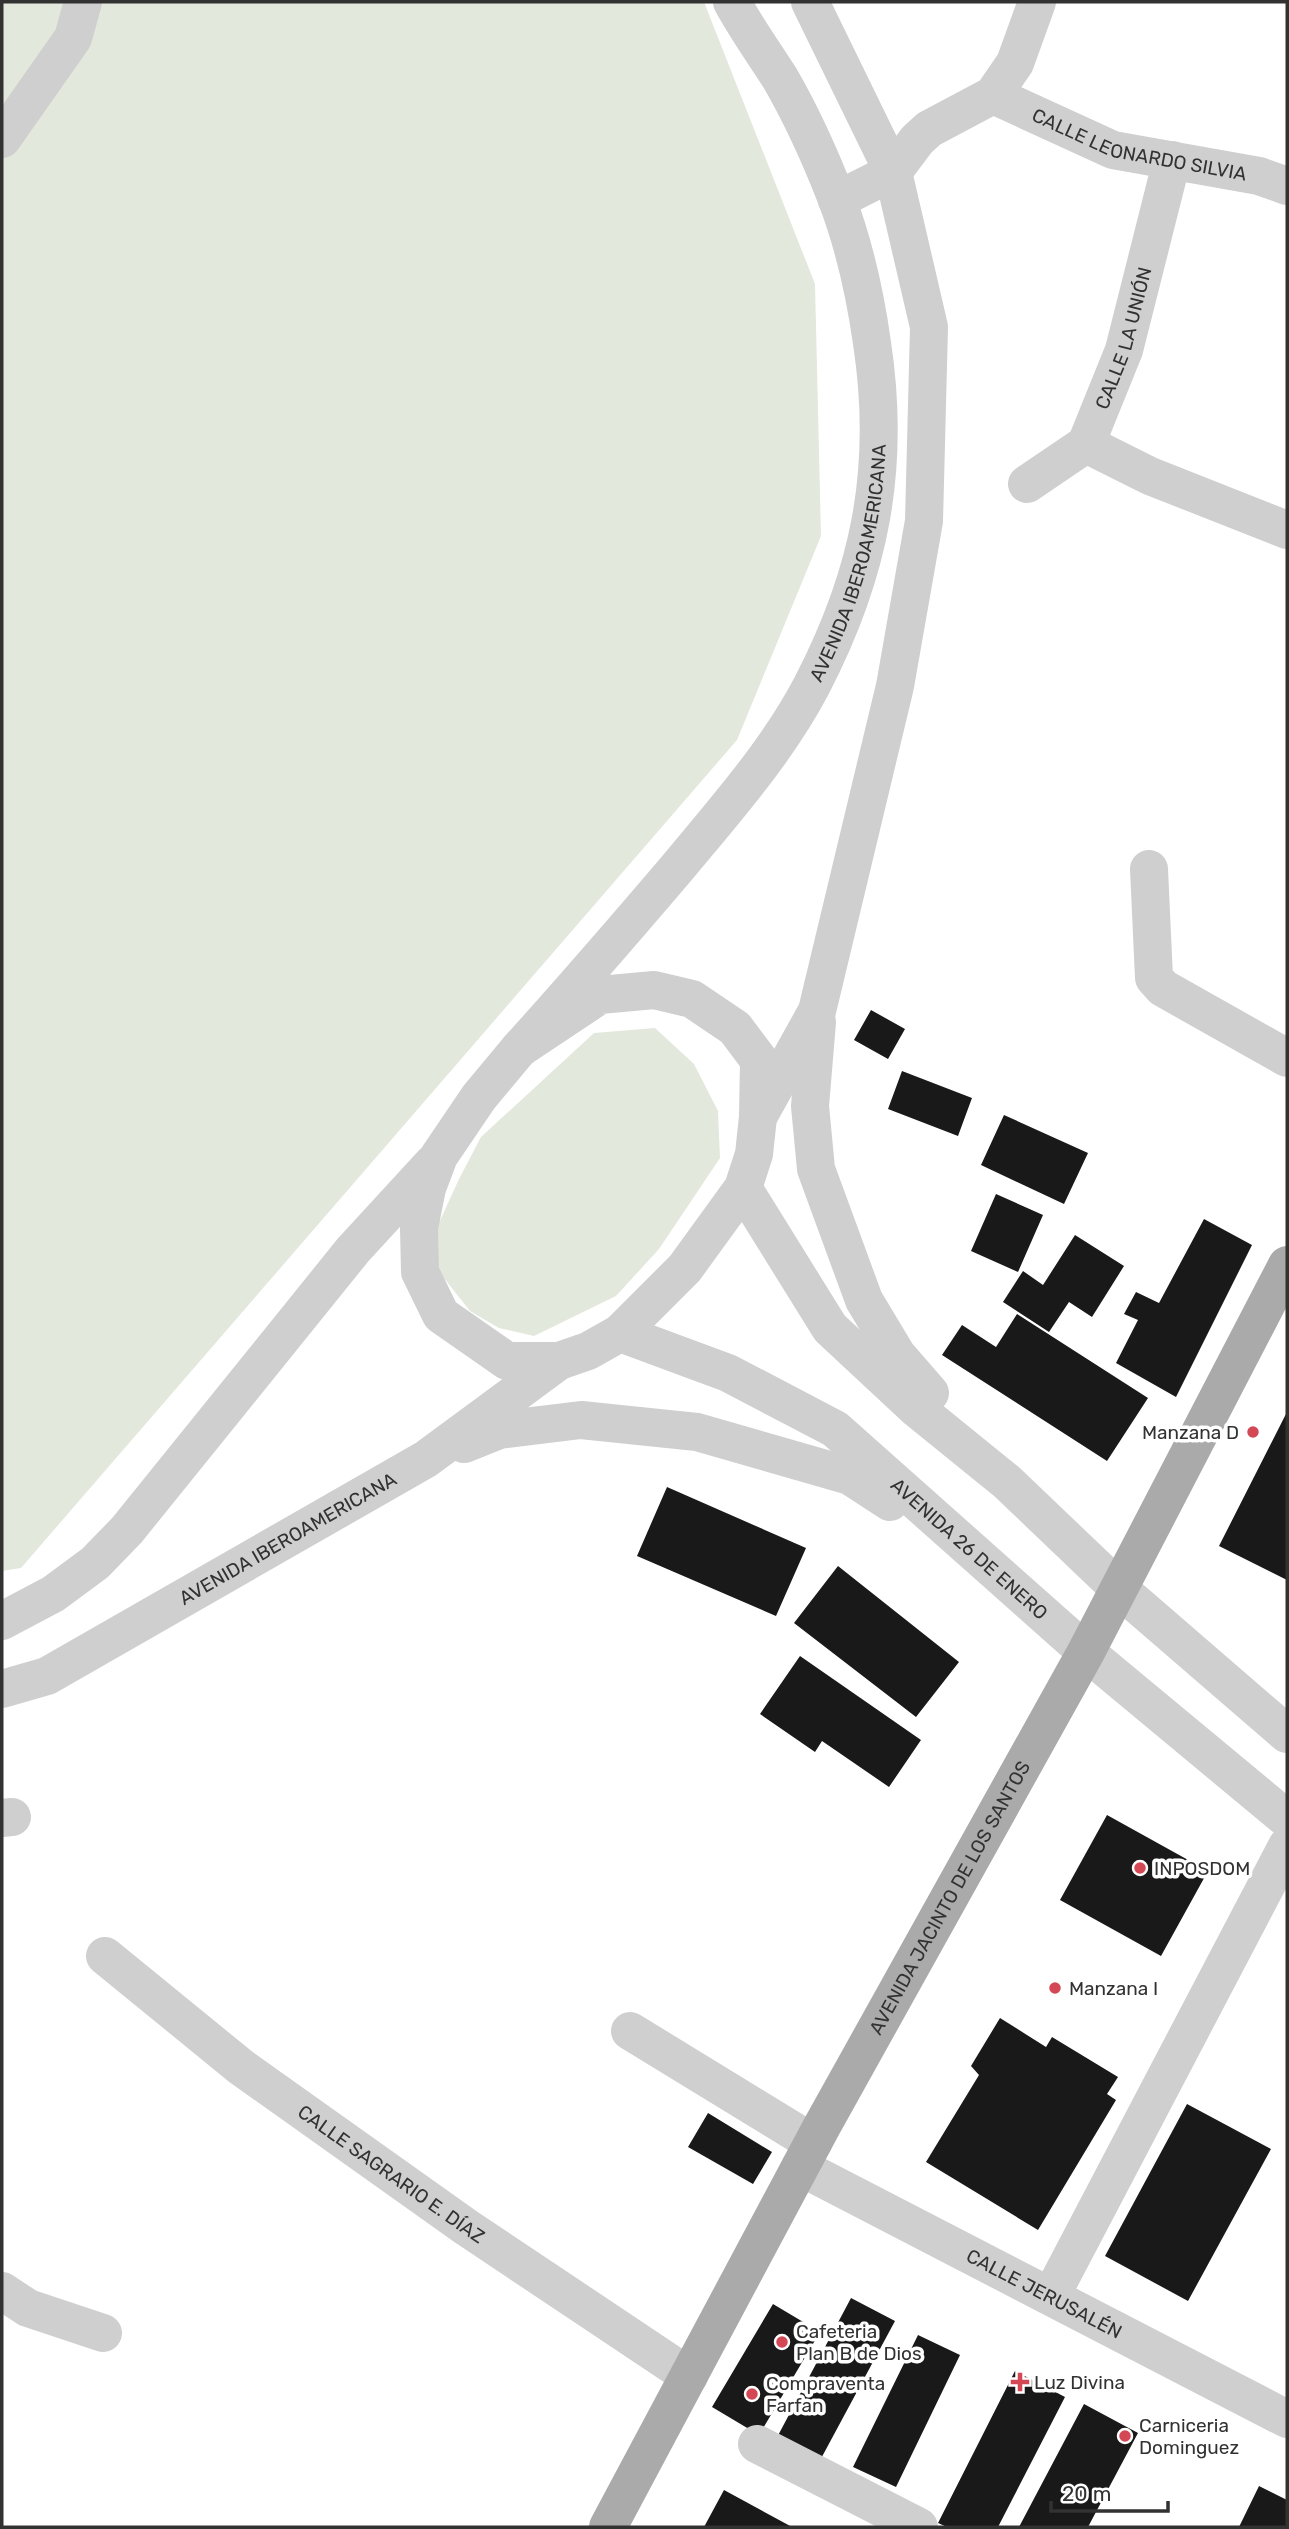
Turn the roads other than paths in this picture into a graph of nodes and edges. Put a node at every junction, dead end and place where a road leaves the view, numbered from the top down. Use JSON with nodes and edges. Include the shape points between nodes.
{"nodes":[{"id":1,"x":83,"y":2,"type":"edge"},
{"id":2,"x":732,"y":2,"type":"edge"},
{"id":3,"x":810,"y":2,"type":"edge"},
{"id":4,"x":1037,"y":2,"type":"edge"},
{"id":5,"x":993,"y":95,"type":"junction"},
{"id":6,"x":2,"y":139,"type":"edge"},
{"id":7,"x":1172,"y":160,"type":"junction"},
{"id":8,"x":893,"y":172,"type":"junction"},
{"id":9,"x":1287,"y":186,"type":"edge"},
{"id":10,"x":837,"y":200,"type":"junction"},
{"id":11,"x":1086,"y":444,"type":"junction"},
{"id":12,"x":1027,"y":484,"type":"dead end"},
{"id":13,"x":1287,"y":530,"type":"edge"},
{"id":14,"x":1149,"y":869,"type":"dead end"},
{"id":15,"x":817,"y":1011,"type":"junction"},
{"id":16,"x":519,"y":1049,"type":"junction"},
{"id":17,"x":1287,"y":1058,"type":"edge"},
{"id":18,"x":758,"y":1117,"type":"junction"},
{"id":19,"x":439,"y":1156,"type":"junction"},
{"id":20,"x":743,"y":1188,"type":"junction"},
{"id":21,"x":1287,"y":1265,"type":"edge"},
{"id":22,"x":620,"y":1333,"type":"junction"},
{"id":23,"x":559,"y":1361,"type":"junction"},
{"id":24,"x":426,"y":1459,"type":"junction"},
{"id":25,"x":1007,"y":1482,"type":"junction"},
{"id":26,"x":988,"y":1566,"type":"junction"},
{"id":27,"x":1118,"y":1588,"type":"junction"},
{"id":28,"x":2,"y":1621,"type":"edge"},
{"id":29,"x":1086,"y":1652,"type":"junction"},
{"id":30,"x":2,"y":1689,"type":"edge"},
{"id":31,"x":1287,"y":1734,"type":"edge"},
{"id":32,"x":1287,"y":1819,"type":"edge"},
{"id":33,"x":1287,"y":1846,"type":"edge"},
{"id":34,"x":105,"y":1956,"type":"dead end"},
{"id":35,"x":630,"y":2031,"type":"dead end"},
{"id":36,"x":806,"y":2155,"type":"junction"},
{"id":37,"x":2,"y":2291,"type":"edge"},
{"id":38,"x":1051,"y":2297,"type":"junction"},
{"id":39,"x":103,"y":2333,"type":"dead end"},
{"id":40,"x":689,"y":2376,"type":"junction"},
{"id":41,"x":1287,"y":2419,"type":"edge"},
{"id":42,"x":757,"y":2444,"type":"dead end"},
{"id":43,"x":608,"y":2527,"type":"edge"},
{"id":44,"x":919,"y":2527,"type":"edge"}],
"edges":[{"from":1,"to":6,"type":"street","via":[[73,38]]},
{"from":2,"to":10,"type":"street","name":"AVENIDA IBEROAMERICANA","via":[[806,127]]},
{"from":3,"to":8,"type":"street"},
{"from":4,"to":5,"type":"street","via":[[1015,63]]},
{"from":5,"to":7,"type":"street","name":"CALLE LEONARDO SILVIA","via":[[1113,150]]},
{"from":5,"to":8,"type":"street","via":[[929,129]]},
{"from":7,"to":9,"type":"street","name":"CALLE LEONARDO SILVIA","via":[[1259,176]]},
{"from":7,"to":11,"type":"street","name":"CALLE LA UNIÓN","via":[[1124,350]]},
{"from":8,"to":10,"type":"street"},
{"from":8,"to":15,"type":"street","via":[[929,327],[924,521],[895,685]]},
{"from":10,"to":16,"type":"street","name":"AVENIDA IBEROAMERICANA","via":[[866,303],[879,419],[878,477],[865,552],[840,624],[811,686],[731,804]]},
{"from":11,"to":12,"type":"street"},
{"from":11,"to":13,"type":"street","via":[[1150,476]]},
{"from":14,"to":17,"type":"street","via":[[1154,978],[1163,988]]},
{"from":15,"to":18,"type":"street"},
{"from":15,"to":25,"type":"street","via":[[810,1106],[816,1169],[864,1300],[897,1355]]},
{"from":16,"to":18,"type":"street","via":[[600,995],[654,990],[692,999],[735,1028],[759,1060]]},
{"from":16,"to":19,"type":"street"},
{"from":18,"to":20,"type":"street","via":[[754,1154]]},
{"from":19,"to":23,"type":"street","via":[[419,1228],[420,1272],[441,1315],[507,1361]]},
{"from":19,"to":28,"type":"street","via":[[353,1250],[127,1530],[95,1563],[53,1594]]},
{"from":20,"to":22,"type":"street","via":[[685,1268]]},
{"from":20,"to":25,"type":"street","via":[[830,1328],[917,1409]]},
{"from":21,"to":27,"type":"main road","name":"AVENIDA JACINTO DE LOS SANTOS"},
{"from":22,"to":23,"type":"street"},
{"from":22,"to":26,"type":"street","name":"AVENIDA 26 DE ENERO","via":[[728,1373],[835,1429]]},
{"from":23,"to":24,"type":"street","name":"AVENIDA IBEROAMERICANA"},
{"from":24,"to":26,"type":"street","via":[[499,1430],[581,1420],[697,1432],[850,1476]]},
{"from":24,"to":30,"type":"street","name":"AVENIDA IBEROAMERICANA","via":[[47,1676]]},
{"from":25,"to":27,"type":"street"},
{"from":26,"to":29,"type":"street","name":"AVENIDA 26 DE ENERO"},
{"from":27,"to":29,"type":"main road","name":"AVENIDA JACINTO DE LOS SANTOS"},
{"from":27,"to":31,"type":"street"},
{"from":29,"to":32,"type":"street","name":"AVENIDA 26 DE ENERO"},
{"from":29,"to":36,"type":"main road","name":"AVENIDA JACINTO DE LOS SANTOS"},
{"from":33,"to":38,"type":"street"},
{"from":34,"to":40,"type":"street","name":"CALLE SAGRARIO E. DÍAZ","via":[[241,2067],[466,2227]]},
{"from":35,"to":36,"type":"street","name":"CALLE JERUSALÉN"},
{"from":36,"to":38,"type":"street","name":"CALLE JERUSALÉN"},
{"from":36,"to":40,"type":"main road","name":"AVENIDA JACINTO DE LOS SANTOS"},
{"from":37,"to":39,"type":"street","via":[[28,2308]]},
{"from":38,"to":41,"type":"street","name":"CALLE JERUSALÉN"},
{"from":40,"to":43,"type":"main road","name":"AVENIDA JACINTO DE LOS SANTOS"},
{"from":42,"to":44,"type":"street"}]}
